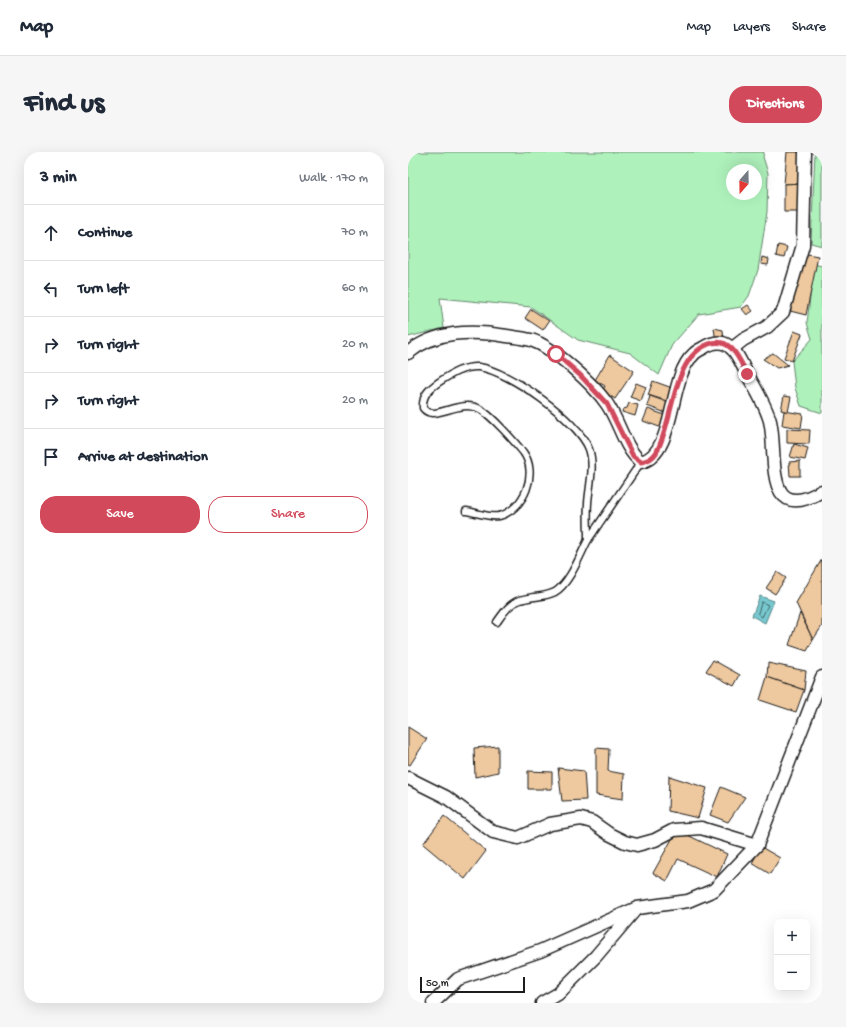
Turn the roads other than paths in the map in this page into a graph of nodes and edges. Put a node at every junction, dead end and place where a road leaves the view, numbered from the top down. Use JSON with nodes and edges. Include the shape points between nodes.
{"nodes":[{"id":1,"x":805,"y":152,"type":"edge"},
{"id":2,"x":733,"y":348,"type":"junction"},
{"id":3,"x":408,"y":353,"type":"edge"},
{"id":4,"x":641,"y":462,"type":"junction"},
{"id":5,"x":822,"y":491,"type":"edge"},
{"id":6,"x":466,"y":510,"type":"dead end"},
{"id":7,"x":588,"y":540,"type":"junction"},
{"id":8,"x":497,"y":622,"type":"dead end"},
{"id":9,"x":822,"y":677,"type":"edge"},
{"id":10,"x":408,"y":778,"type":"edge"},
{"id":11,"x":757,"y":845,"type":"junction"},
{"id":12,"x":637,"y":908,"type":"junction"},
{"id":13,"x":433,"y":1003,"type":"edge"},
{"id":14,"x":542,"y":1003,"type":"edge"}],
"edges":[{"from":1,"to":2,"type":"street","via":[[803,245],[783,312],[767,327]]},
{"from":2,"to":4,"type":"street","via":[[715,342],[692,355],[683,370],[655,455]]},
{"from":2,"to":5,"type":"street","via":[[762,400],[770,422],[774,475],[778,489],[783,496],[796,500],[814,496]]},
{"from":3,"to":4,"type":"street","via":[[423,342],[460,332],[490,333],[531,340],[556,354],[607,404],[633,456]]},
{"from":4,"to":7,"type":"lane"},
{"from":6,"to":7,"type":"lane","via":[[497,517],[512,511],[523,498],[531,472],[524,454],[480,409],[462,405],[429,414],[423,408],[422,400],[425,394],[434,386],[464,368],[479,367],[528,389],[573,426],[589,449],[592,482],[588,503]]},
{"from":7,"to":8,"type":"lane","via":[[570,575],[555,592],[523,599],[507,607]]},
{"from":9,"to":11,"type":"street"},
{"from":10,"to":11,"type":"street","via":[[446,797],[493,832],[518,838],[550,824],[581,819],[592,822],[625,842],[637,845],[655,840],[674,830],[692,828],[701,828]]},
{"from":11,"to":12,"type":"street","via":[[714,890],[688,902]]},
{"from":12,"to":13,"type":"street","via":[[540,951],[458,979]]},
{"from":12,"to":14,"type":"street","via":[[606,945],[558,994]]}]}
